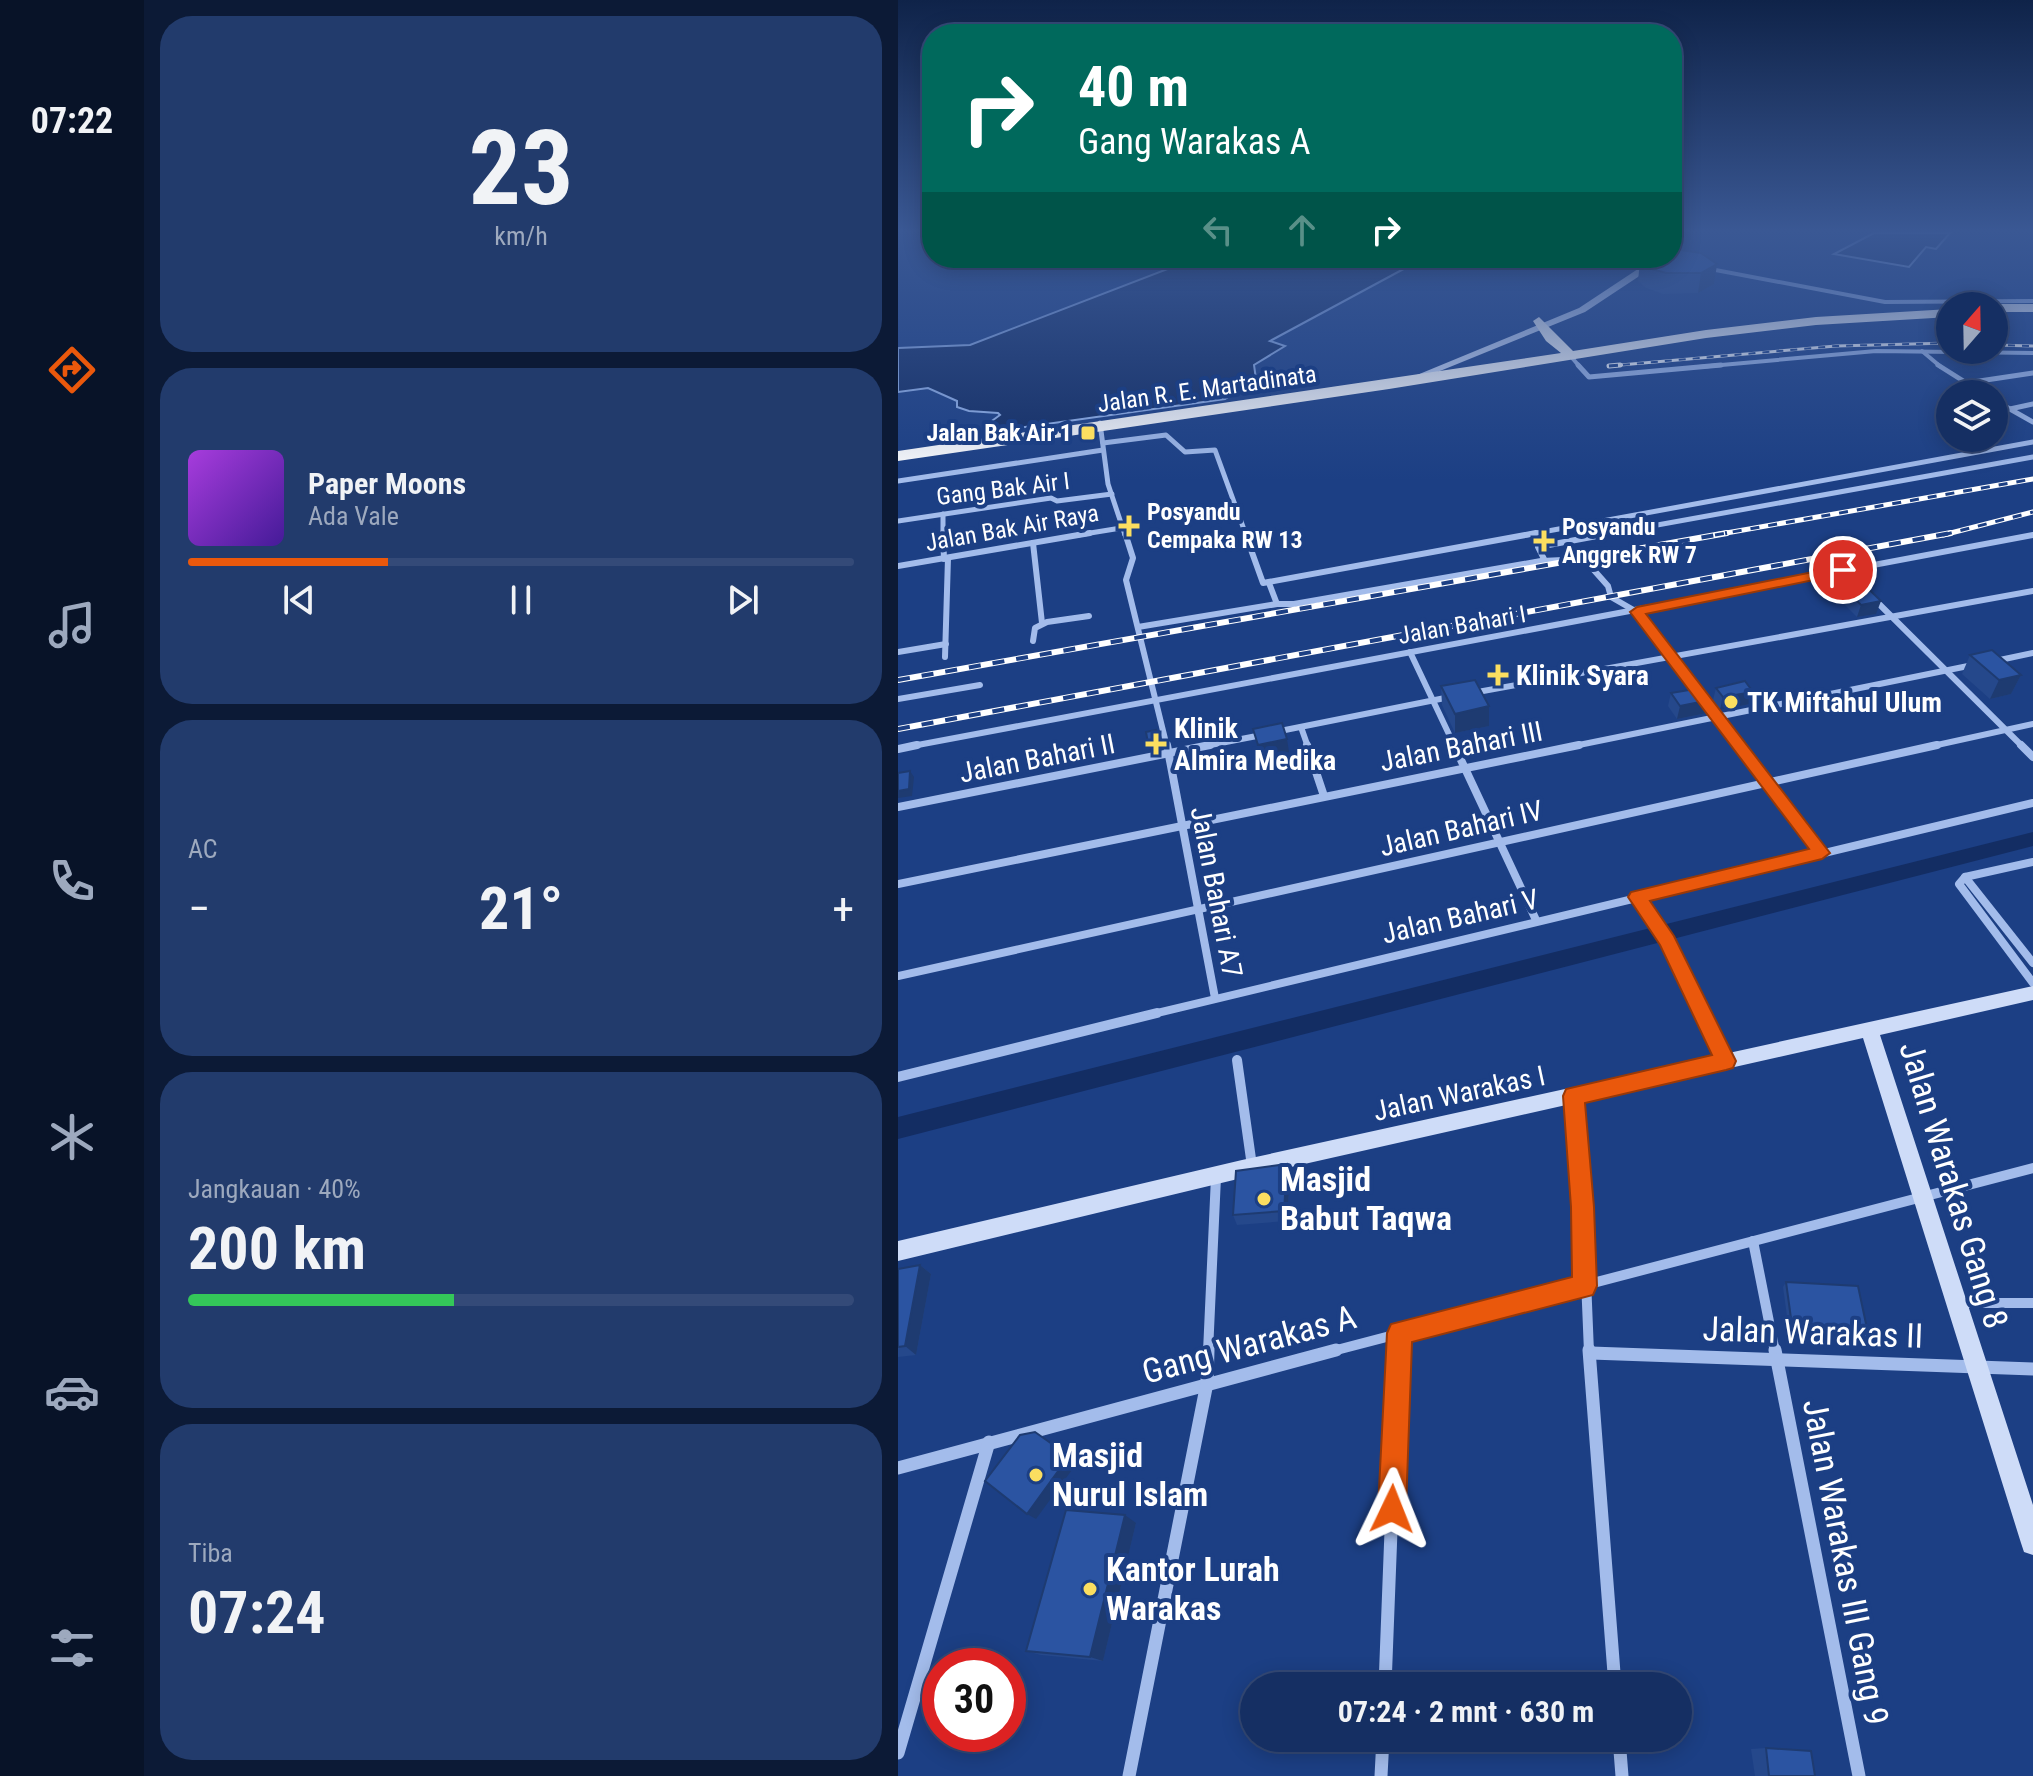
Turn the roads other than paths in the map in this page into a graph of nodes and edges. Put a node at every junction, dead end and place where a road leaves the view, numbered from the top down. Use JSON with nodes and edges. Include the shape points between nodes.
{"nodes":[{"id":1,"x":1555,"y":316,"type":"edge"},
{"id":2,"x":1560,"y":316,"type":"edge"},
{"id":3,"x":1894,"y":316,"type":"edge"},
{"id":4,"x":1541,"y":324,"type":"junction"},
{"id":5,"x":1922,"y":351,"type":"junction"},
{"id":6,"x":2033,"y":353,"type":"edge"},
{"id":7,"x":1569,"y":354,"type":"junction"},
{"id":8,"x":2033,"y":373,"type":"edge"},
{"id":9,"x":1420,"y":375,"type":"junction"},
{"id":10,"x":1961,"y":380,"type":"edge"},
{"id":11,"x":1985,"y":380,"type":"edge"},
{"id":12,"x":1399,"y":382,"type":"junction"},
{"id":13,"x":2033,"y":404,"type":"edge"},
{"id":14,"x":2010,"y":409,"type":"joint"},
{"id":15,"x":2033,"y":422,"type":"edge"},
{"id":16,"x":1101,"y":424,"type":"junction"},
{"id":17,"x":2033,"y":442,"type":"edge"},
{"id":18,"x":1103,"y":447,"type":"junction"},
{"id":19,"x":898,"y":454,"type":"edge"},
{"id":20,"x":2033,"y":457,"type":"edge"},
{"id":21,"x":898,"y":481,"type":"edge"},
{"id":22,"x":1112,"y":494,"type":"junction"},
{"id":23,"x":943,"y":514,"type":"junction"},
{"id":24,"x":898,"y":521,"type":"edge"},
{"id":25,"x":1121,"y":528,"type":"junction"},
{"id":26,"x":2033,"y":535,"type":"edge"},
{"id":27,"x":1530,"y":536,"type":"junction"},
{"id":28,"x":1033,"y":543,"type":"junction"},
{"id":29,"x":1538,"y":547,"type":"junction"},
{"id":30,"x":946,"y":558,"type":"junction"},
{"id":31,"x":1541,"y":561,"type":"junction"},
{"id":32,"x":898,"y":566,"type":"edge"},
{"id":33,"x":1843,"y":570,"type":"junction"},
{"id":34,"x":1853,"y":579,"type":"edge"},
{"id":35,"x":1269,"y":583,"type":"junction"},
{"id":36,"x":1863,"y":589,"type":"edge"},
{"id":37,"x":2033,"y":591,"type":"edge"},
{"id":38,"x":1277,"y":604,"type":"junction"},
{"id":39,"x":1637,"y":612,"type":"junction"},
{"id":40,"x":1089,"y":616,"type":"dead end"},
{"id":41,"x":1893,"y":617,"type":"junction"},
{"id":42,"x":1042,"y":623,"type":"junction"},
{"id":43,"x":1138,"y":627,"type":"junction"},
{"id":44,"x":1033,"y":641,"type":"dead end"},
{"id":45,"x":946,"y":644,"type":"junction"},
{"id":46,"x":898,"y":652,"type":"edge"},
{"id":47,"x":1410,"y":652,"type":"junction"},
{"id":48,"x":2033,"y":653,"type":"edge"},
{"id":49,"x":945,"y":657,"type":"dead end"},
{"id":50,"x":1669,"y":657,"type":"junction"},
{"id":51,"x":1943,"y":671,"type":"junction"},
{"id":52,"x":980,"y":685,"type":"dead end"},
{"id":53,"x":898,"y":699,"type":"edge"},
{"id":54,"x":1158,"y":701,"type":"junction"},
{"id":55,"x":1431,"y":701,"type":"junction"},
{"id":56,"x":1716,"y":716,"type":"junction"},
{"id":57,"x":2033,"y":724,"type":"edge"},
{"id":58,"x":1301,"y":727,"type":"junction"},
{"id":59,"x":2007,"y":729,"type":"junction"},
{"id":60,"x":898,"y":749,"type":"edge"},
{"id":61,"x":1169,"y":754,"type":"junction"},
{"id":62,"x":2033,"y":757,"type":"edge"},
{"id":63,"x":1463,"y":768,"type":"junction"},
{"id":64,"x":1766,"y":782,"type":"junction"},
{"id":65,"x":1324,"y":796,"type":"junction"},
{"id":66,"x":2033,"y":803,"type":"edge"},
{"id":67,"x":898,"y":807,"type":"edge"},
{"id":68,"x":1182,"y":824,"type":"junction"},
{"id":69,"x":1498,"y":842,"type":"junction"},
{"id":70,"x":1822,"y":853,"type":"junction"},
{"id":71,"x":2033,"y":862,"type":"edge"},
{"id":72,"x":1962,"y":879,"type":"junction"},
{"id":73,"x":898,"y":884,"type":"edge"},
{"id":74,"x":1637,"y":897,"type":"junction"},
{"id":75,"x":1198,"y":909,"type":"junction"},
{"id":76,"x":1536,"y":920,"type":"junction"},
{"id":77,"x":2033,"y":963,"type":"edge"},
{"id":78,"x":898,"y":976,"type":"edge"},
{"id":79,"x":2033,"y":983,"type":"edge"},
{"id":80,"x":2033,"y":993,"type":"edge"},
{"id":81,"x":1215,"y":998,"type":"junction"},
{"id":82,"x":1869,"y":1029,"type":"junction"},
{"id":83,"x":1237,"y":1060,"type":"dead end"},
{"id":84,"x":1726,"y":1061,"type":"junction"},
{"id":85,"x":898,"y":1077,"type":"edge"},
{"id":86,"x":1574,"y":1096,"type":"junction"},
{"id":87,"x":1252,"y":1167,"type":"junction"},
{"id":88,"x":2033,"y":1168,"type":"edge"},
{"id":89,"x":1216,"y":1177,"type":"junction"},
{"id":90,"x":1924,"y":1195,"type":"junction"},
{"id":91,"x":1753,"y":1241,"type":"junction"},
{"id":92,"x":898,"y":1251,"type":"edge"},
{"id":93,"x":1584,"y":1286,"type":"junction"},
{"id":94,"x":1956,"y":1303,"type":"junction"},
{"id":95,"x":2033,"y":1303,"type":"edge"},
{"id":96,"x":1399,"y":1333,"type":"junction"},
{"id":97,"x":1591,"y":1353,"type":"junction"},
{"id":98,"x":1778,"y":1358,"type":"junction"},
{"id":99,"x":1974,"y":1366,"type":"junction"},
{"id":100,"x":2033,"y":1369,"type":"edge"},
{"id":101,"x":1207,"y":1383,"type":"junction"},
{"id":102,"x":989,"y":1442,"type":"junction"},
{"id":103,"x":898,"y":1468,"type":"edge"},
{"id":104,"x":2033,"y":1543,"type":"edge"},
{"id":105,"x":1386,"y":1672,"type":"edge"},
{"id":106,"x":1614,"y":1672,"type":"edge"},
{"id":107,"x":1382,"y":1752,"type":"edge"},
{"id":108,"x":1620,"y":1752,"type":"edge"},
{"id":109,"x":898,"y":1753,"type":"edge"},
{"id":110,"x":1129,"y":1776,"type":"edge"},
{"id":111,"x":1381,"y":1776,"type":"edge"},
{"id":112,"x":1622,"y":1776,"type":"edge"},
{"id":113,"x":1859,"y":1776,"type":"edge"}],
"edges":[{"from":1,"to":4,"type":"street"},
{"from":2,"to":4,"type":"street"},
{"from":3,"to":7,"type":"highway","name":"Jalan R. E. Martadinata","via":[[1755,328]]},
{"from":4,"to":7,"type":"highway"},
{"from":4,"to":9,"type":"street"},
{"from":4,"to":12,"type":"street"},
{"from":5,"to":6,"type":"street"},
{"from":5,"to":7,"type":"street","via":[[1589,377]]},
{"from":5,"to":10,"type":"street"},
{"from":7,"to":9,"type":"highway","name":"Jalan R. E. Martadinata"},
{"from":7,"to":12,"type":"highway","name":"Jalan R. E. Martadinata"},
{"from":8,"to":11,"type":"street"},
{"from":9,"to":12,"type":"highway","name":"Jalan R. E. Martadinata"},
{"from":12,"to":16,"type":"highway","name":"Jalan R. E. Martadinata"},
{"from":13,"to":14,"type":"street"},
{"from":14,"to":15,"type":"street"},
{"from":16,"to":18,"type":"street","name":"Jalan Bak Air Raya"},
{"from":16,"to":19,"type":"highway","name":"Jalan R. E. Martadinata"},
{"from":17,"to":27,"type":"street"},
{"from":18,"to":21,"type":"street"},
{"from":18,"to":22,"type":"street","name":"Jalan Bak Air Raya"},
{"from":18,"to":35,"type":"street","via":[[1165,435],[1185,452],[1216,451],[1249,549],[1263,583]]},
{"from":20,"to":29,"type":"street"},
{"from":22,"to":23,"type":"street","name":"Gang Bak Air I"},
{"from":22,"to":25,"type":"street","name":"Jalan Bak Air Raya"},
{"from":23,"to":24,"type":"street","name":"Gang Bak Air I"},
{"from":23,"to":30,"type":"street"},
{"from":25,"to":28,"type":"street","name":"Jalan Bak Air Raya"},
{"from":25,"to":43,"type":"street","via":[[1133,558],[1126,576]]},
{"from":26,"to":33,"type":"street","name":"Jalan Bahari I"},
{"from":27,"to":29,"type":"street"},
{"from":27,"to":35,"type":"street"},
{"from":28,"to":30,"type":"street","name":"Jalan Bak Air Raya"},
{"from":28,"to":42,"type":"street"},
{"from":29,"to":31,"type":"street"},
{"from":30,"to":32,"type":"street","name":"Jalan Bak Air Raya"},
{"from":30,"to":45,"type":"street"},
{"from":31,"to":38,"type":"street"},
{"from":31,"to":39,"type":"street","via":[[1584,559],[1611,597]]},
{"from":33,"to":34,"type":"street"},
{"from":33,"to":39,"type":"street","name":"Jalan Bahari I"},
{"from":35,"to":38,"type":"street"},
{"from":36,"to":41,"type":"street"},
{"from":37,"to":41,"type":"street","name":"Jalan Bahari II"},
{"from":38,"to":43,"type":"street"},
{"from":39,"to":47,"type":"street","name":"Jalan Bahari I"},
{"from":39,"to":50,"type":"street"},
{"from":40,"to":42,"type":"street"},
{"from":41,"to":50,"type":"street","name":"Jalan Bahari II"},
{"from":41,"to":51,"type":"street"},
{"from":42,"to":44,"type":"street","via":[[1035,628]]},
{"from":43,"to":54,"type":"street","name":"Jalan Bahari A7"},
{"from":45,"to":46,"type":"street"},
{"from":45,"to":49,"type":"street"},
{"from":47,"to":54,"type":"street","name":"Jalan Bahari I"},
{"from":47,"to":55,"type":"street"},
{"from":48,"to":51,"type":"street","name":"Jalan Bahari III"},
{"from":50,"to":55,"type":"street","name":"Jalan Bahari II"},
{"from":50,"to":56,"type":"street"},
{"from":51,"to":56,"type":"street","name":"Jalan Bahari III"},
{"from":51,"to":59,"type":"street"},
{"from":52,"to":53,"type":"street"},
{"from":54,"to":60,"type":"street","name":"Jalan Bahari I"},
{"from":54,"to":61,"type":"street","name":"Jalan Bahari A7"},
{"from":55,"to":58,"type":"street","name":"Jalan Bahari II"},
{"from":55,"to":63,"type":"street"},
{"from":56,"to":63,"type":"street","name":"Jalan Bahari III"},
{"from":56,"to":64,"type":"street"},
{"from":57,"to":59,"type":"street","name":"Jalan Bahari IV"},
{"from":58,"to":61,"type":"street","name":"Jalan Bahari II"},
{"from":58,"to":65,"type":"street"},
{"from":59,"to":62,"type":"street"},
{"from":59,"to":64,"type":"street","name":"Jalan Bahari IV"},
{"from":61,"to":67,"type":"street","name":"Jalan Bahari II"},
{"from":61,"to":68,"type":"street","name":"Jalan Bahari A7"},
{"from":63,"to":65,"type":"street","name":"Jalan Bahari III"},
{"from":63,"to":69,"type":"street"},
{"from":64,"to":69,"type":"street","name":"Jalan Bahari IV"},
{"from":64,"to":70,"type":"street"},
{"from":65,"to":68,"type":"street","name":"Jalan Bahari III"},
{"from":66,"to":70,"type":"street","name":"Jalan Bahari V"},
{"from":68,"to":73,"type":"street","name":"Jalan Bahari III"},
{"from":68,"to":75,"type":"street","name":"Jalan Bahari A7"},
{"from":69,"to":75,"type":"street","name":"Jalan Bahari IV"},
{"from":69,"to":76,"type":"street"},
{"from":70,"to":74,"type":"street","name":"Jalan Bahari V"},
{"from":71,"to":72,"type":"street"},
{"from":72,"to":77,"type":"street"},
{"from":72,"to":79,"type":"street","via":[[1962,891]]},
{"from":74,"to":76,"type":"street","name":"Jalan Bahari V"},
{"from":74,"to":84,"type":"street","via":[[1667,941]]},
{"from":75,"to":78,"type":"street","name":"Jalan Bahari IV"},
{"from":75,"to":81,"type":"street","name":"Jalan Bahari A7"},
{"from":76,"to":81,"type":"street","name":"Jalan Bahari V"},
{"from":80,"to":82,"type":"street","name":"Jalan Warakas I"},
{"from":81,"to":85,"type":"street","name":"Jalan Bahari V"},
{"from":82,"to":84,"type":"street","name":"Jalan Warakas I"},
{"from":82,"to":90,"type":"street","name":"Jalan Warakas Gang 8"},
{"from":83,"to":87,"type":"street"},
{"from":84,"to":86,"type":"street","name":"Jalan Warakas I"},
{"from":86,"to":87,"type":"street","name":"Jalan Warakas I"},
{"from":86,"to":93,"type":"street"},
{"from":87,"to":89,"type":"street","name":"Jalan Warakas I"},
{"from":88,"to":90,"type":"street","name":"Gang Warakas A"},
{"from":89,"to":92,"type":"street","name":"Jalan Warakas I"},
{"from":89,"to":101,"type":"street"},
{"from":90,"to":91,"type":"street","name":"Gang Warakas A"},
{"from":90,"to":94,"type":"street","name":"Jalan Warakas Gang 8"},
{"from":91,"to":93,"type":"street","name":"Gang Warakas A"},
{"from":91,"to":98,"type":"street","name":"Jalan Warakas III Gang 9"},
{"from":93,"to":96,"type":"street","name":"Gang Warakas A"},
{"from":93,"to":97,"type":"street"},
{"from":94,"to":95,"type":"street"},
{"from":94,"to":99,"type":"street","name":"Jalan Warakas Gang 8"},
{"from":96,"to":101,"type":"street","name":"Gang Warakas A"},
{"from":96,"to":105,"type":"street"},
{"from":97,"to":98,"type":"street","name":"Jalan Warakas II"},
{"from":97,"to":106,"type":"street"},
{"from":98,"to":99,"type":"street","name":"Jalan Warakas II"},
{"from":98,"to":113,"type":"street","name":"Jalan Warakas III Gang 9"},
{"from":99,"to":100,"type":"street","name":"Jalan Warakas II"},
{"from":99,"to":104,"type":"street","name":"Jalan Warakas Gang 8"},
{"from":101,"to":102,"type":"street","name":"Gang Warakas A"},
{"from":101,"to":110,"type":"street"},
{"from":102,"to":103,"type":"street","name":"Gang Warakas A"},
{"from":102,"to":109,"type":"street"},
{"from":107,"to":111,"type":"street"},
{"from":108,"to":112,"type":"street"}]}
